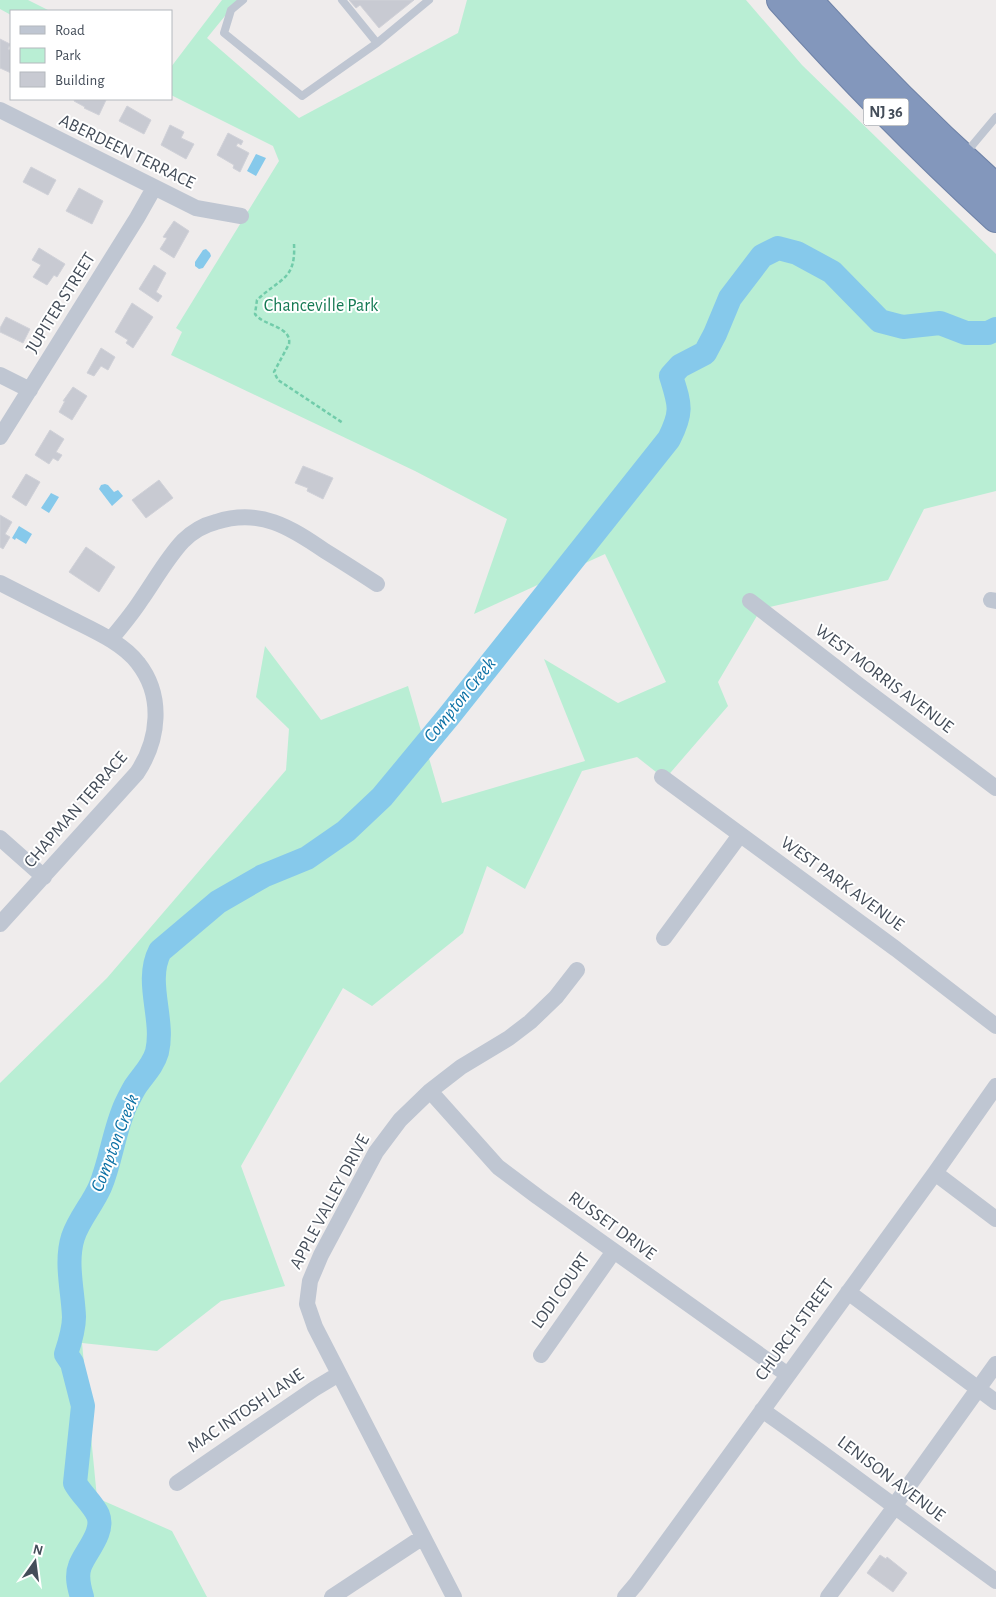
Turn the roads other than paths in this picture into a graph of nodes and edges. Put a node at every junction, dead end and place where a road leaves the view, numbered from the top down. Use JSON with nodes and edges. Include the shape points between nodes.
{"nodes":[{"id":1,"x":243,"y":0,"type":"edge"},
{"id":2,"x":342,"y":0,"type":"edge"},
{"id":3,"x":429,"y":0,"type":"edge"},
{"id":4,"x":781,"y":0,"type":"edge"},
{"id":5,"x":808,"y":0,"type":"edge"},
{"id":6,"x":376,"y":43,"type":"junction"},
{"id":7,"x":0,"y":110,"type":"edge"},
{"id":8,"x":996,"y":117,"type":"edge"},
{"id":9,"x":993,"y":125,"type":"edge"},
{"id":10,"x":961,"y":157,"type":"junction"},
{"id":11,"x":154,"y":188,"type":"junction"},
{"id":12,"x":996,"y":188,"type":"edge"},
{"id":13,"x":241,"y":216,"type":"dead end"},
{"id":14,"x":996,"y":218,"type":"edge"},
{"id":15,"x":0,"y":375,"type":"edge"},
{"id":16,"x":30,"y":390,"type":"junction"},
{"id":17,"x":0,"y":438,"type":"edge"},
{"id":18,"x":0,"y":582,"type":"edge"},
{"id":19,"x":377,"y":584,"type":"dead end"},
{"id":20,"x":750,"y":602,"type":"dead end"},
{"id":21,"x":111,"y":640,"type":"junction"},
{"id":22,"x":662,"y":777,"type":"dead end"},
{"id":23,"x":996,"y":788,"type":"edge"},
{"id":24,"x":740,"y":835,"type":"junction"},
{"id":25,"x":0,"y":838,"type":"edge"},
{"id":26,"x":44,"y":877,"type":"junction"},
{"id":27,"x":0,"y":924,"type":"edge"},
{"id":28,"x":664,"y":938,"type":"dead end"},
{"id":29,"x":577,"y":970,"type":"dead end"},
{"id":30,"x":996,"y":1026,"type":"edge"},
{"id":31,"x":996,"y":1086,"type":"edge"},
{"id":32,"x":430,"y":1090,"type":"junction"},
{"id":33,"x":935,"y":1173,"type":"junction"},
{"id":34,"x":996,"y":1219,"type":"edge"},
{"id":35,"x":614,"y":1251,"type":"junction"},
{"id":36,"x":848,"y":1292,"type":"junction"},
{"id":37,"x":541,"y":1355,"type":"dead end"},
{"id":38,"x":996,"y":1364,"type":"edge"},
{"id":39,"x":339,"y":1374,"type":"junction"},
{"id":40,"x":788,"y":1374,"type":"junction"},
{"id":41,"x":978,"y":1390,"type":"junction"},
{"id":42,"x":996,"y":1402,"type":"edge"},
{"id":43,"x":762,"y":1410,"type":"junction"},
{"id":44,"x":177,"y":1482,"type":"dead end"},
{"id":45,"x":894,"y":1508,"type":"junction"},
{"id":46,"x":423,"y":1537,"type":"junction"},
{"id":47,"x":996,"y":1581,"type":"edge"},
{"id":48,"x":332,"y":1597,"type":"edge"},
{"id":49,"x":454,"y":1597,"type":"edge"},
{"id":50,"x":625,"y":1597,"type":"edge"},
{"id":51,"x":828,"y":1597,"type":"edge"}],
"edges":[{"from":1,"to":6,"type":"lane","via":[[231,10],[224,33],[302,96]]},
{"from":2,"to":6,"type":"lane"},
{"from":3,"to":6,"type":"lane"},
{"from":4,"to":14,"type":"highway","number":"NJ 36","via":[[882,108]]},
{"from":5,"to":10,"type":"highway","number":"NJ 36","via":[[849,46]]},
{"from":7,"to":11,"type":"street","name":"ABERDEEN TERRACE"},
{"from":8,"to":9,"type":"lane"},
{"from":9,"to":10,"type":"lane"},
{"from":10,"to":12,"type":"highway","number":"NJ 36"},
{"from":11,"to":13,"type":"street","name":"ABERDEEN TERRACE","via":[[196,208]]},
{"from":11,"to":16,"type":"street","name":"JUPITER STREET"},
{"from":15,"to":16,"type":"street"},
{"from":16,"to":17,"type":"street","name":"JUPITER STREET"},
{"from":18,"to":21,"type":"street","name":"CHAPMAN TERRACE"},
{"from":19,"to":21,"type":"street","via":[[280,524],[264,519],[229,518],[209,524],[185,539]]},
{"from":20,"to":23,"type":"street","name":"WEST MORRIS AVENUE"},
{"from":21,"to":26,"type":"street","name":"CHAPMAN TERRACE","via":[[137,662],[146,677],[154,700],[152,745],[137,773]]},
{"from":22,"to":24,"type":"street","name":"WEST PARK AVENUE"},
{"from":24,"to":28,"type":"street"},
{"from":24,"to":30,"type":"street","name":"WEST PARK AVENUE"},
{"from":25,"to":26,"type":"street"},
{"from":26,"to":27,"type":"street","name":"CHAPMAN TERRACE"},
{"from":29,"to":32,"type":"street","name":"APPLE VALLEY DRIVE","via":[[556,997],[530,1022]]},
{"from":31,"to":33,"type":"street","name":"CHURCH STREET"},
{"from":32,"to":35,"type":"street","name":"RUSSET DRIVE","via":[[498,1167]]},
{"from":32,"to":39,"type":"street","name":"APPLE VALLEY DRIVE","via":[[400,1120],[376,1152],[310,1281],[307,1304]]},
{"from":33,"to":34,"type":"street"},
{"from":33,"to":36,"type":"street","name":"CHURCH STREET"},
{"from":35,"to":37,"type":"street","name":"LODI COURT"},
{"from":35,"to":40,"type":"street","name":"RUSSET DRIVE"},
{"from":36,"to":40,"type":"street","name":"CHURCH STREET"},
{"from":36,"to":41,"type":"street"},
{"from":38,"to":41,"type":"street"},
{"from":39,"to":44,"type":"street","name":"MAC INTOSH LANE"},
{"from":39,"to":46,"type":"street","name":"APPLE VALLEY DRIVE"},
{"from":40,"to":43,"type":"street","name":"CHURCH STREET"},
{"from":41,"to":42,"type":"street"},
{"from":41,"to":45,"type":"street"},
{"from":43,"to":45,"type":"street","name":"LENISON AVENUE"},
{"from":43,"to":50,"type":"street","name":"CHURCH STREET"},
{"from":45,"to":47,"type":"street","name":"LENISON AVENUE"},
{"from":45,"to":51,"type":"street"},
{"from":46,"to":48,"type":"street"},
{"from":46,"to":49,"type":"street","name":"APPLE VALLEY DRIVE"}]}
